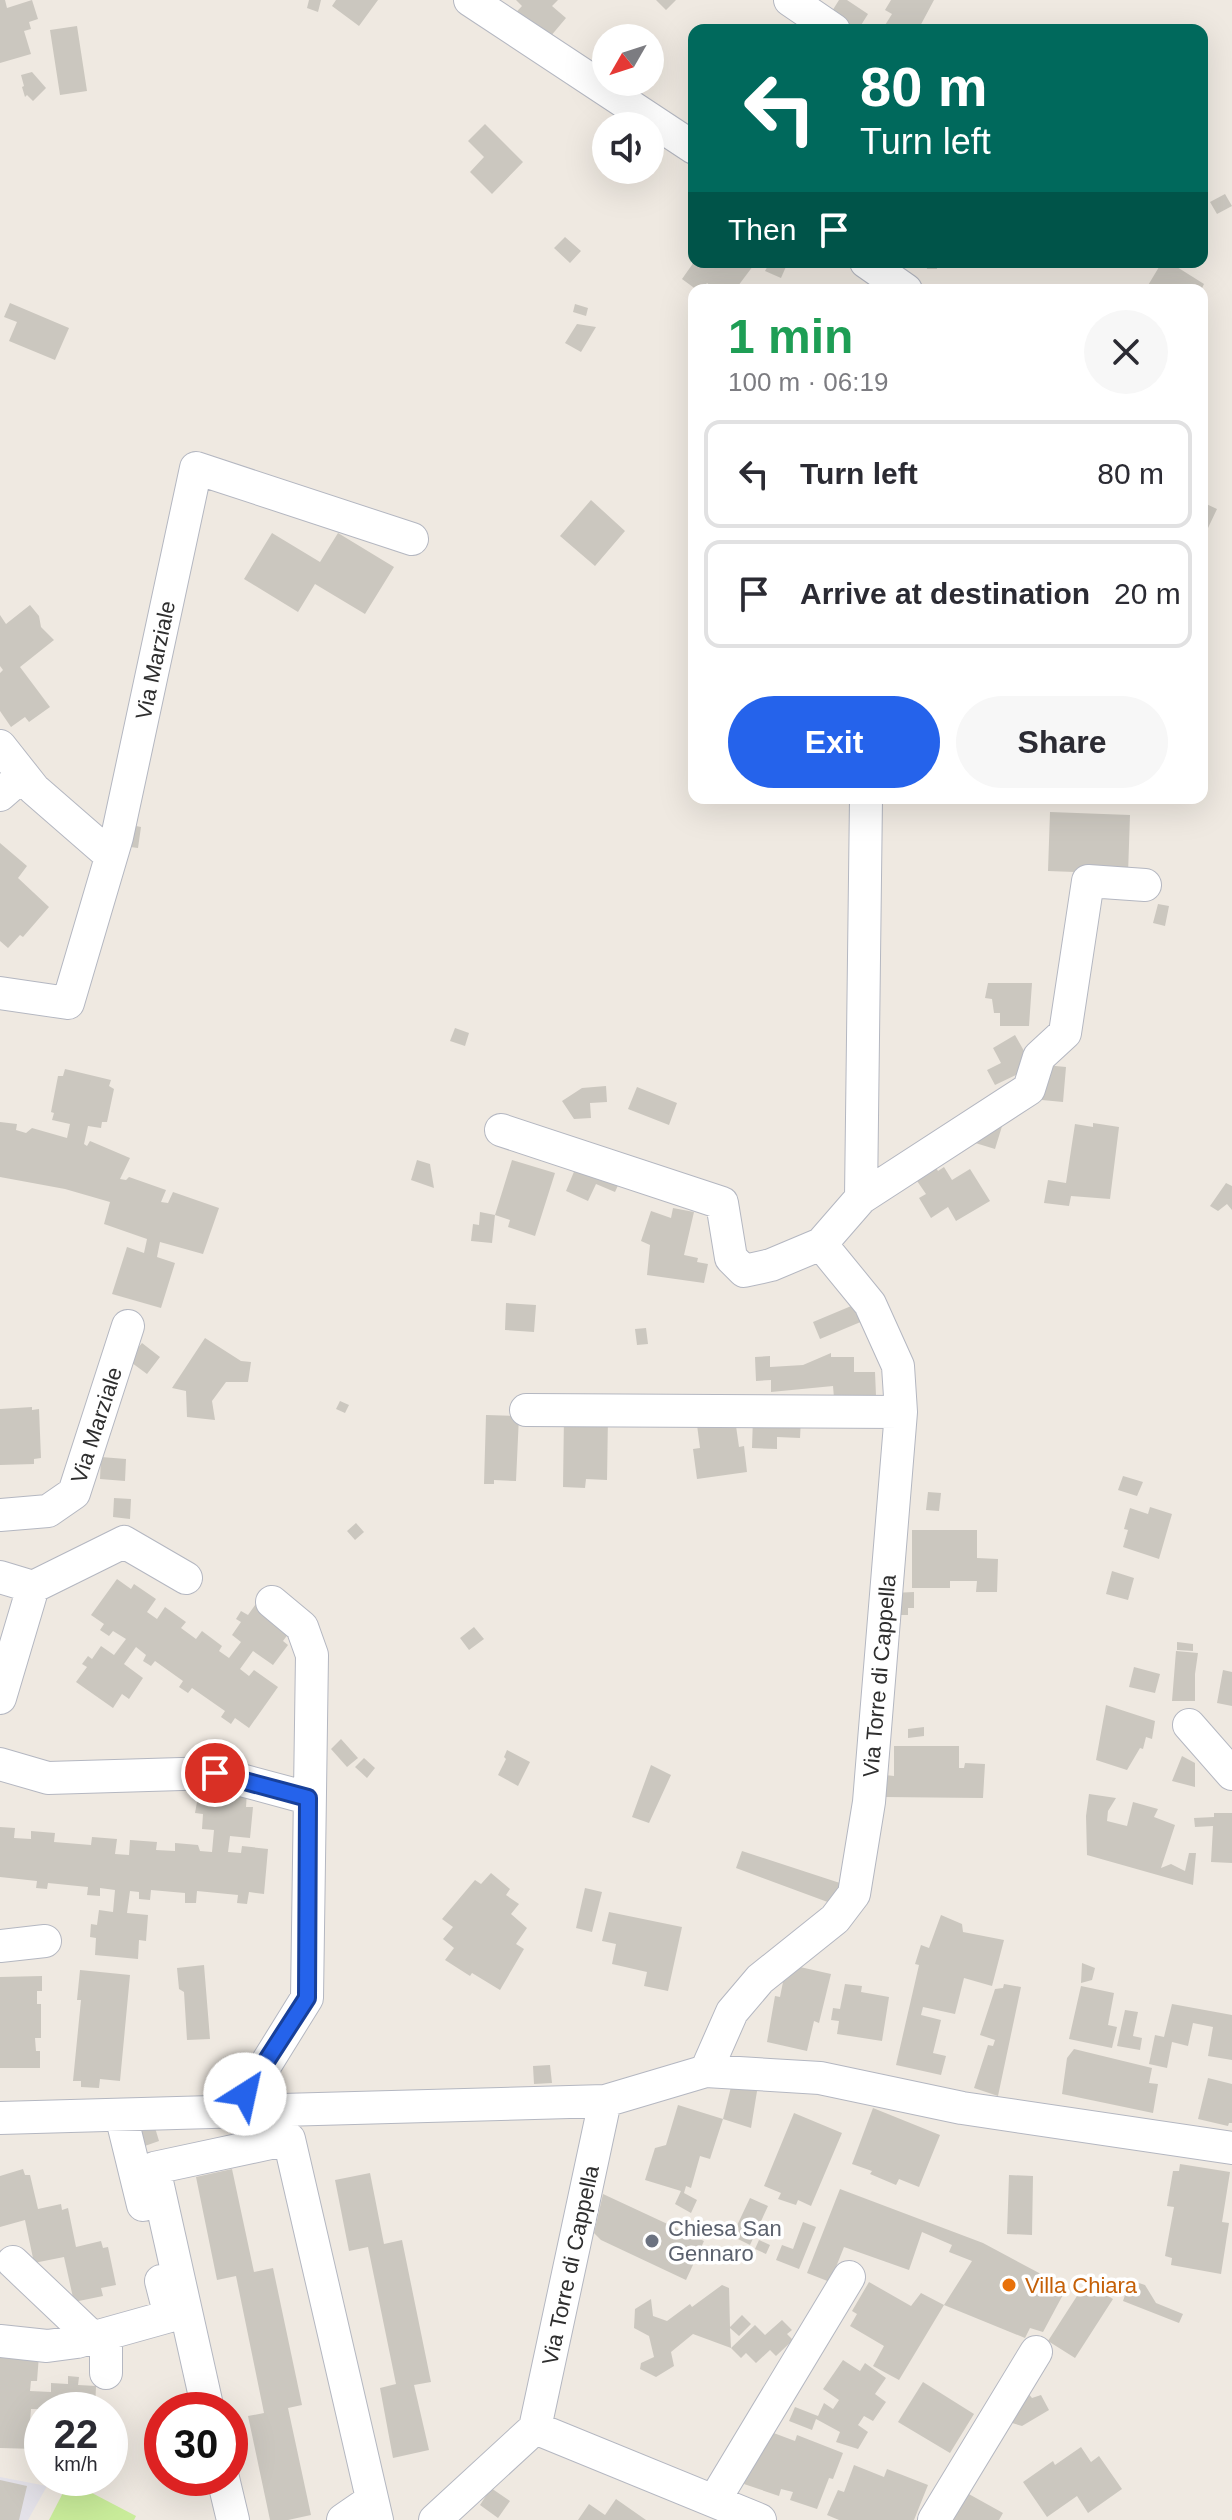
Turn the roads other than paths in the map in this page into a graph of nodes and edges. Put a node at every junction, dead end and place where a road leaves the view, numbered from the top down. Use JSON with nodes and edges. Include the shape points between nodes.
{"nodes":[{"id":1,"x":470,"y":0,"type":"edge"},
{"id":2,"x":790,"y":0,"type":"edge"},
{"id":3,"x":825,"y":24,"type":"edge"},
{"id":4,"x":688,"y":144,"type":"edge"},
{"id":5,"x":875,"y":268,"type":"edge"},
{"id":6,"x":897,"y":284,"type":"edge"},
{"id":7,"x":412,"y":539,"type":"dead end"},
{"id":8,"x":0,"y":746,"type":"edge"},
{"id":9,"x":11,"y":785,"type":"edge"},
{"id":10,"x":866,"y":804,"type":"edge"},
{"id":11,"x":111,"y":856,"type":"junction"},
{"id":12,"x":1145,"y":885,"type":"dead end"},
{"id":13,"x":0,"y":993,"type":"edge"},
{"id":14,"x":501,"y":1130,"type":"dead end"},
{"id":15,"x":861,"y":1198,"type":"junction"},
{"id":16,"x":821,"y":1244,"type":"junction"},
{"id":17,"x":128,"y":1326,"type":"dead end"},
{"id":18,"x":526,"y":1410,"type":"dead end"},
{"id":19,"x":901,"y":1412,"type":"junction"},
{"id":20,"x":0,"y":1515,"type":"edge"},
{"id":21,"x":0,"y":1577,"type":"edge"},
{"id":22,"x":186,"y":1578,"type":"dead end"},
{"id":23,"x":33,"y":1587,"type":"junction"},
{"id":24,"x":272,"y":1602,"type":"dead end"},
{"id":25,"x":0,"y":1698,"type":"edge"},
{"id":26,"x":1189,"y":1725,"type":"dead end"},
{"id":27,"x":0,"y":1764,"type":"edge"},
{"id":28,"x":1232,"y":1774,"type":"edge"},
{"id":29,"x":308,"y":1798,"type":"junction"},
{"id":30,"x":45,"y":1941,"type":"dead end"},
{"id":31,"x":0,"y":1946,"type":"edge"},
{"id":32,"x":706,"y":2071,"type":"junction"},
{"id":33,"x":605,"y":2101,"type":"junction"},
{"id":34,"x":231,"y":2112,"type":"junction"},
{"id":35,"x":121,"y":2115,"type":"junction"},
{"id":36,"x":0,"y":2118,"type":"edge"},
{"id":37,"x":1232,"y":2148,"type":"edge"},
{"id":38,"x":13,"y":2262,"type":"dead end"},
{"id":39,"x":849,"y":2277,"type":"dead end"},
{"id":40,"x":100,"y":2336,"type":"junction"},
{"id":41,"x":0,"y":2341,"type":"edge"},
{"id":42,"x":1036,"y":2352,"type":"dead end"},
{"id":43,"x":106,"y":2373,"type":"dead end"},
{"id":44,"x":204,"y":2392,"type":"edge"},
{"id":45,"x":535,"y":2428,"type":"junction"},
{"id":46,"x":227,"y":2496,"type":"edge"},
{"id":47,"x":714,"y":2501,"type":"junction"},
{"id":48,"x":374,"y":2510,"type":"edge"},
{"id":49,"x":233,"y":2520,"type":"edge"},
{"id":50,"x":343,"y":2520,"type":"edge"},
{"id":51,"x":435,"y":2520,"type":"edge"},
{"id":52,"x":760,"y":2520,"type":"edge"},
{"id":53,"x":934,"y":2520,"type":"edge"}],
"edges":[{"from":1,"to":4,"type":"street"},
{"from":2,"to":3,"type":"street"},
{"from":5,"to":6,"type":"street"},
{"from":7,"to":11,"type":"street","name":"Via Marziale","via":[[196,468]]},
{"from":8,"to":9,"type":"street"},
{"from":9,"to":11,"type":"street","via":[[34,789]]},
{"from":10,"to":15,"type":"street"},
{"from":11,"to":13,"type":"street","name":"Via Marziale","via":[[68,1003]]},
{"from":12,"to":15,"type":"street","via":[[1088,881],[1065,1033],[1039,1057],[1029,1089]]},
{"from":14,"to":16,"type":"street","via":[[722,1203],[731,1258],[744,1271]]},
{"from":15,"to":16,"type":"street"},
{"from":16,"to":19,"type":"street","name":"Via Torre di Cappella","via":[[870,1304],[898,1366]]},
{"from":17,"to":20,"type":"street","name":"Via Marziale","via":[[74,1493],[48,1511]]},
{"from":18,"to":19,"type":"street"},
{"from":19,"to":32,"type":"street","name":"Via Torre di Cappella","via":[[869,1802],[854,1894],[835,1919],[760,1979],[732,2012]]},
{"from":21,"to":23,"type":"street"},
{"from":22,"to":23,"type":"street","via":[[124,1542]]},
{"from":23,"to":25,"type":"street"},
{"from":24,"to":29,"type":"street","via":[[302,1627],[312,1655]]},
{"from":26,"to":28,"type":"street"},
{"from":27,"to":29,"type":"street","via":[[48,1778],[215,1773]]},
{"from":29,"to":34,"type":"street","via":[[307,1998]]},
{"from":30,"to":31,"type":"street"},
{"from":32,"to":33,"type":"street"},
{"from":32,"to":37,"type":"street","via":[[820,2078],[962,2108]]},
{"from":33,"to":34,"type":"street"},
{"from":33,"to":45,"type":"street","name":"Via Torre di Cappella"},
{"from":34,"to":35,"type":"street"},
{"from":35,"to":36,"type":"street"},
{"from":35,"to":40,"type":"street","via":[[170,2316]]},
{"from":38,"to":40,"type":"street"},
{"from":39,"to":47,"type":"street"},
{"from":40,"to":41,"type":"street","via":[[47,2346]]},
{"from":40,"to":43,"type":"street"},
{"from":42,"to":53,"type":"street"},
{"from":44,"to":48,"type":"street","via":[[154,2168],[289,2139]]},
{"from":45,"to":47,"type":"street"},
{"from":45,"to":51,"type":"street"},
{"from":46,"to":49,"type":"street"},
{"from":47,"to":52,"type":"street"},
{"from":48,"to":50,"type":"street"}]}
